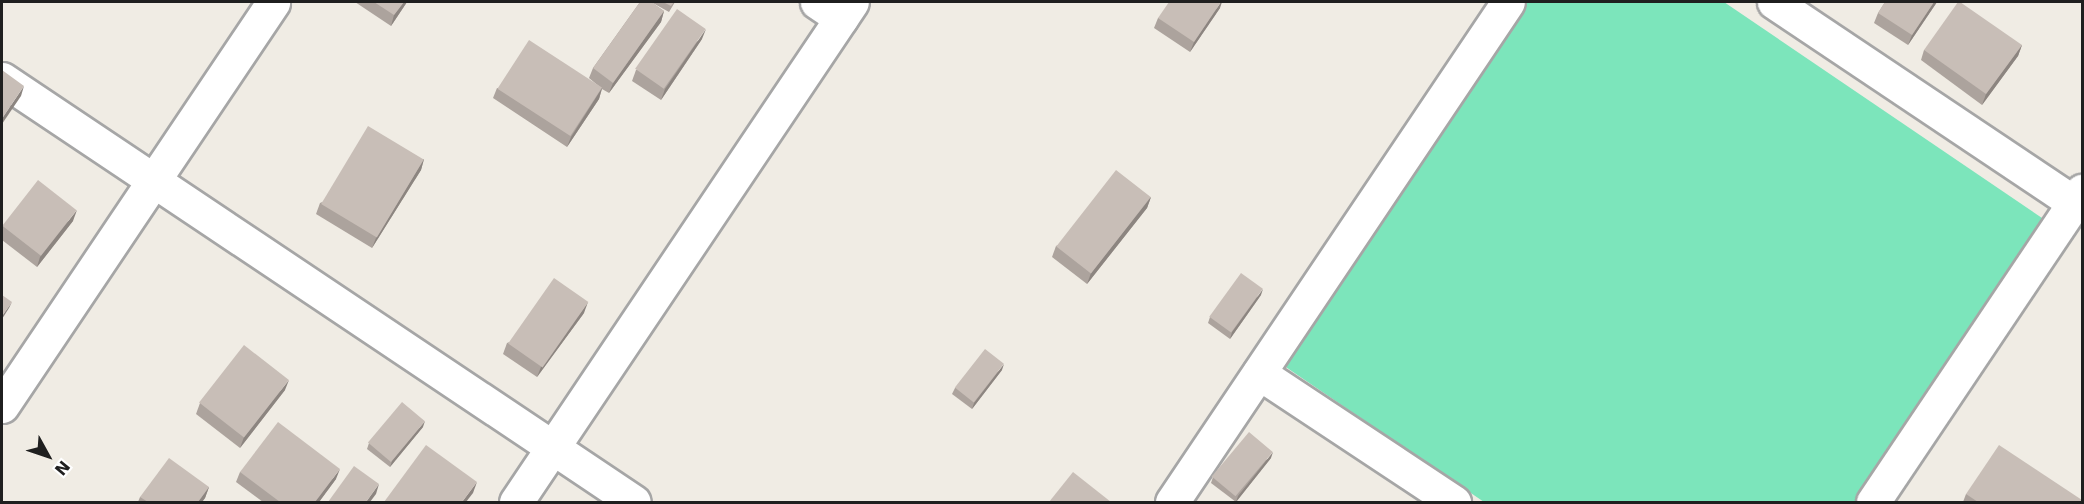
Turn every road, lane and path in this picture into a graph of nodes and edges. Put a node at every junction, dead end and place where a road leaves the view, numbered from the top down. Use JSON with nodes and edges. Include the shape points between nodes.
{"nodes":[{"id":1,"x":273,"y":2,"type":"edge"},
{"id":2,"x":1508,"y":2,"type":"edge"},
{"id":3,"x":1774,"y":2,"type":"edge"},
{"id":4,"x":836,"y":7,"type":"edge"},
{"id":5,"x":2,"y":79,"type":"edge"},
{"id":6,"x":153,"y":181,"type":"junction"},
{"id":7,"x":2078,"y":197,"type":"edge"},
{"id":8,"x":1259,"y":373,"type":"junction"},
{"id":9,"x":2,"y":406,"type":"edge"},
{"id":10,"x":552,"y":448,"type":"junction"},
{"id":11,"x":516,"y":502,"type":"edge"},
{"id":12,"x":634,"y":502,"type":"edge"},
{"id":13,"x":1172,"y":502,"type":"edge"},
{"id":14,"x":1454,"y":502,"type":"edge"},
{"id":15,"x":1873,"y":502,"type":"edge"}],
"edges":[{"from":1,"to":6,"type":"street"},
{"from":2,"to":8,"type":"street"},
{"from":3,"to":7,"type":"street"},
{"from":4,"to":10,"type":"street"},
{"from":5,"to":6,"type":"street"},
{"from":6,"to":9,"type":"street"},
{"from":6,"to":10,"type":"street"},
{"from":7,"to":15,"type":"street"},
{"from":8,"to":13,"type":"street"},
{"from":8,"to":14,"type":"street"},
{"from":10,"to":11,"type":"street"},
{"from":10,"to":12,"type":"street"}]}
